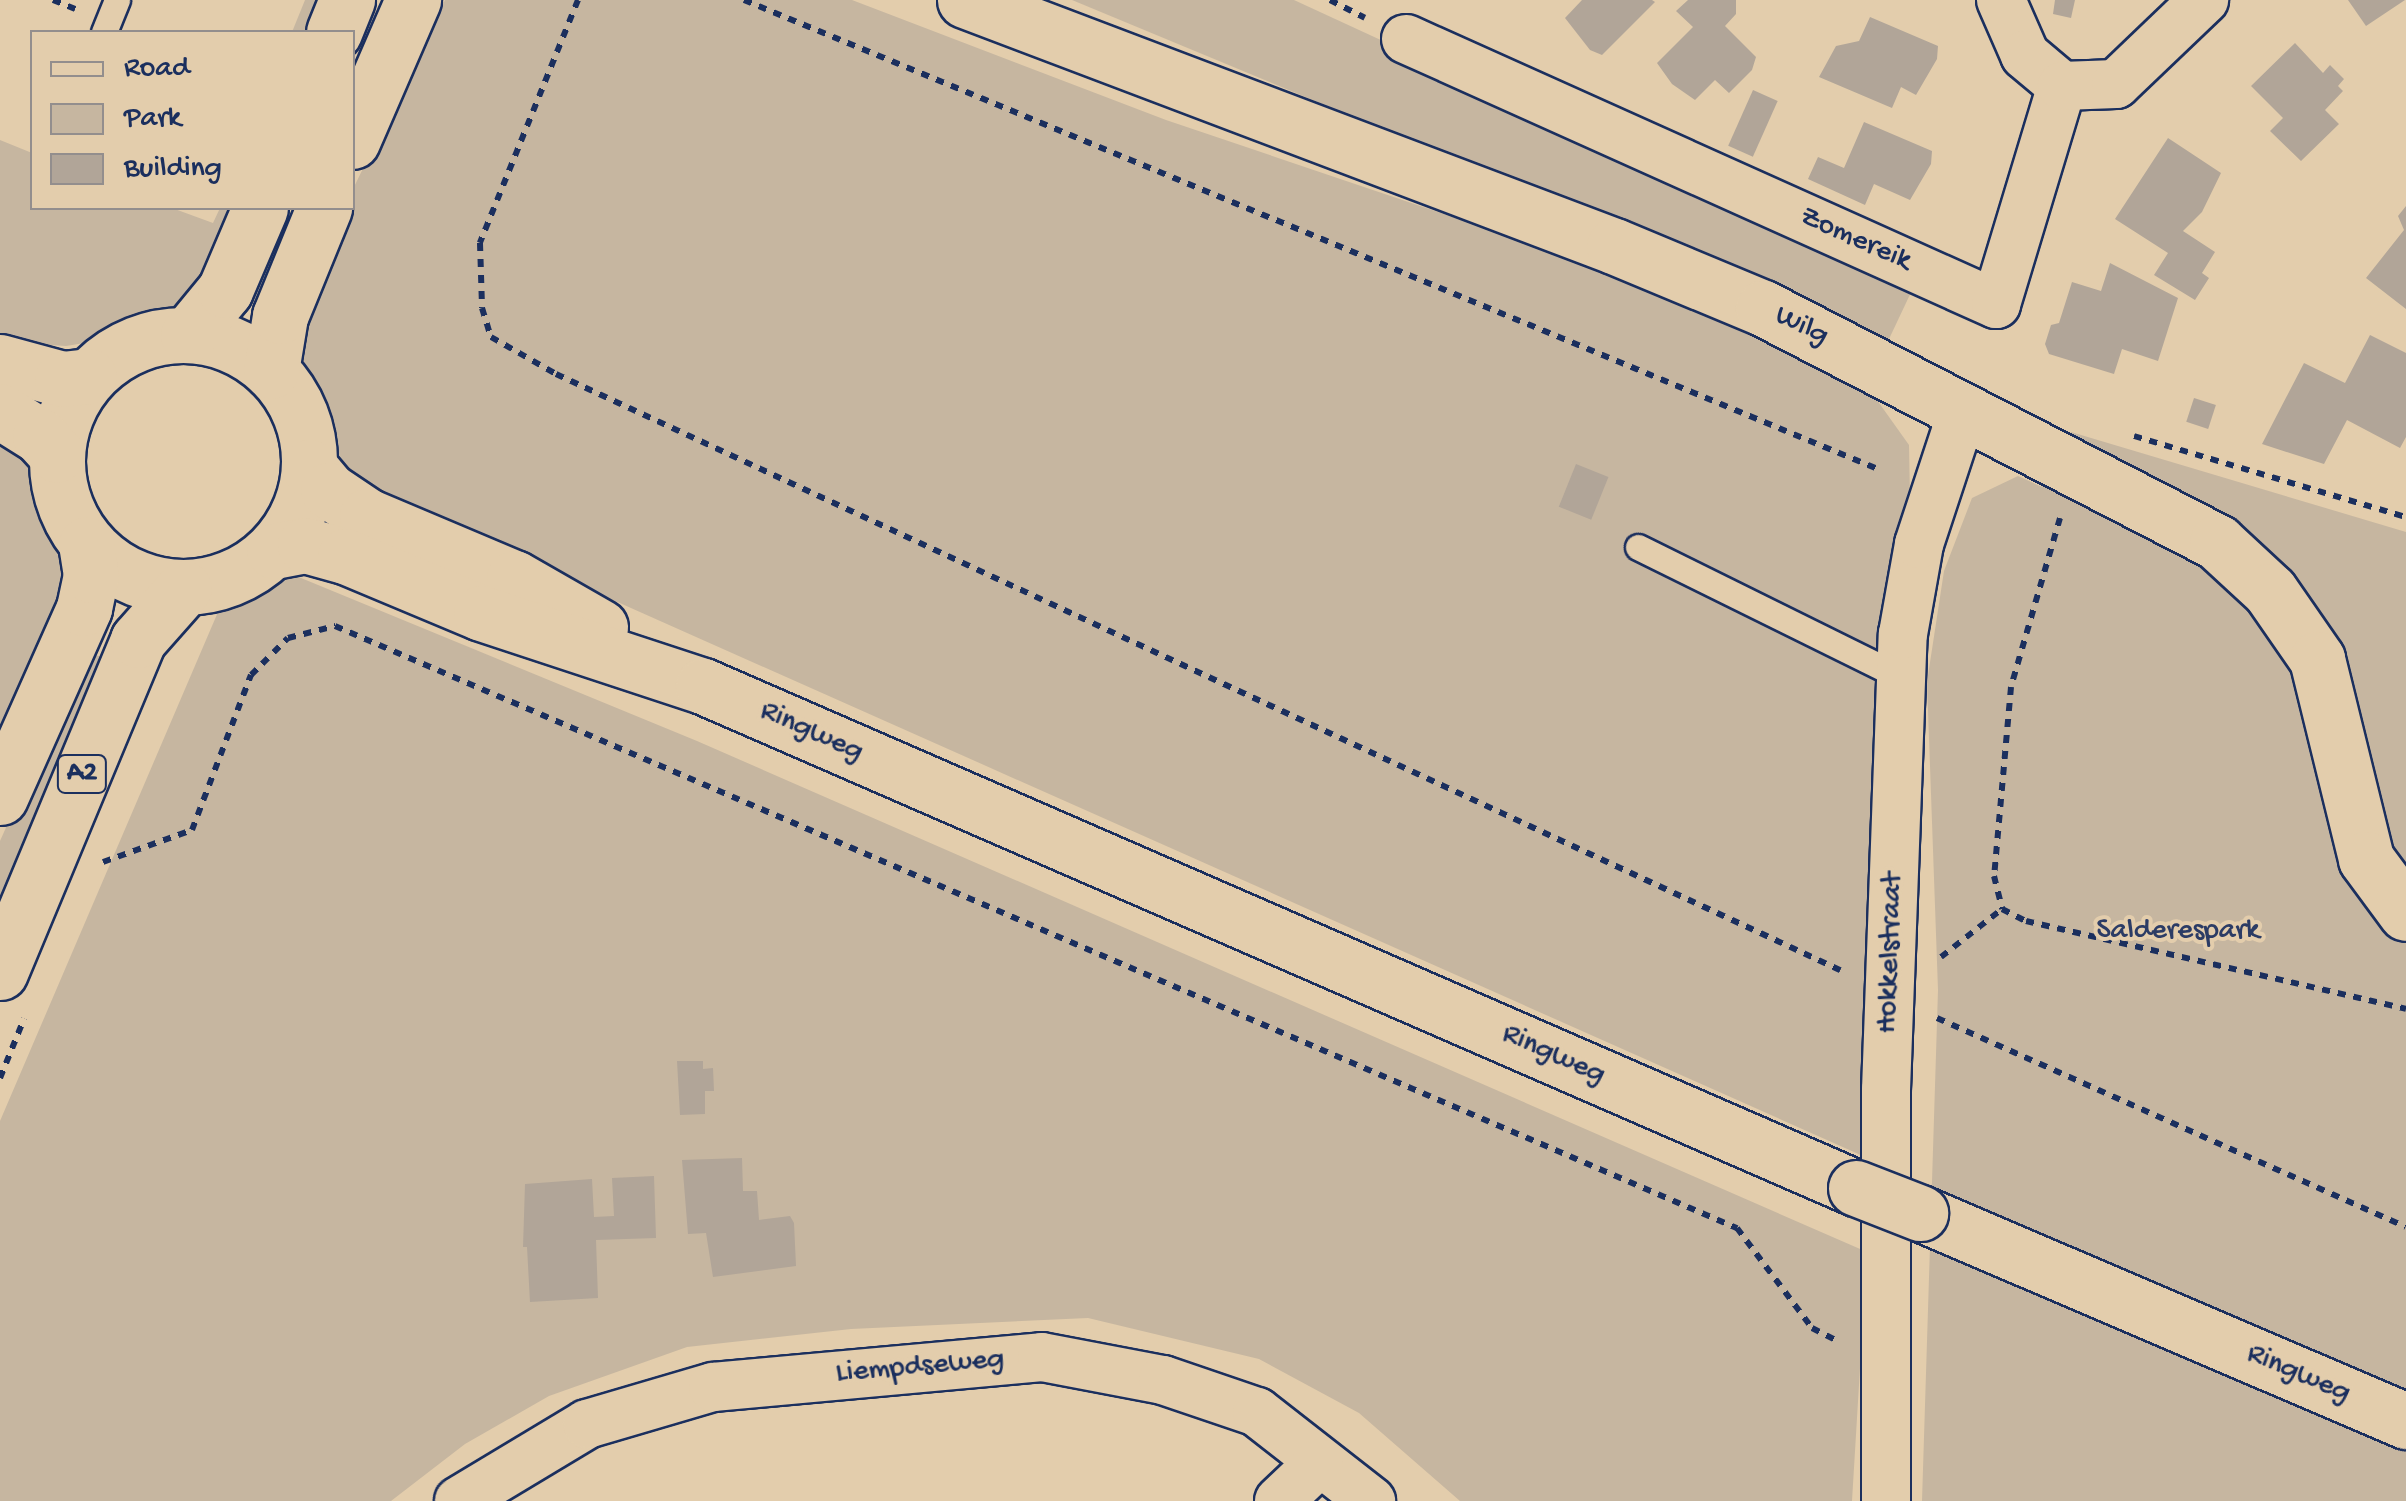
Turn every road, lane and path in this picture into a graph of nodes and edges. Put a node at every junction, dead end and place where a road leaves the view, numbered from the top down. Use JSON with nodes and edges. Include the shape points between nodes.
{"nodes":[{"id":1,"x":117,"y":0,"type":"edge"},
{"id":2,"x":347,"y":0,"type":"edge"},
{"id":3,"x":413,"y":0,"type":"edge"},
{"id":4,"x":578,"y":0,"type":"edge"},
{"id":5,"x":744,"y":0,"type":"edge"},
{"id":6,"x":965,"y":0,"type":"edge"},
{"id":7,"x":2001,"y":0,"type":"edge"},
{"id":8,"x":2204,"y":0,"type":"edge"},
{"id":9,"x":105,"y":30,"type":"edge"},
{"id":10,"x":335,"y":30,"type":"edge"},
{"id":11,"x":1406,"y":38,"type":"dead end"},
{"id":12,"x":2062,"y":86,"type":"junction"},
{"id":13,"x":355,"y":133,"type":"edge"},
{"id":14,"x":259,"y":210,"type":"edge"},
{"id":15,"x":323,"y":210,"type":"edge"},
{"id":16,"x":188,"y":335,"type":"junction"},
{"id":17,"x":0,"y":362,"type":"edge"},
{"id":18,"x":271,"y":371,"type":"junction"},
{"id":19,"x":89,"y":376,"type":"junction"},
{"id":20,"x":0,"y":411,"type":"edge"},
{"id":21,"x":1962,"y":412,"type":"junction"},
{"id":22,"x":2121,"y":432,"type":"dead end"},
{"id":23,"x":57,"y":455,"type":"junction"},
{"id":24,"x":309,"y":467,"type":"junction"},
{"id":25,"x":1878,"y":469,"type":"dead end"},
{"id":26,"x":2082,"y":469,"type":"junction"},
{"id":27,"x":2406,"y":517,"type":"edge"},
{"id":28,"x":86,"y":544,"type":"junction"},
{"id":29,"x":1638,"y":547,"type":"dead end"},
{"id":30,"x":274,"y":551,"type":"junction"},
{"id":31,"x":184,"y":588,"type":"junction"},
{"id":32,"x":1900,"y":677,"type":"junction"},
{"id":33,"x":703,"y":686,"type":"junction"},
{"id":34,"x":0,"y":797,"type":"edge"},
{"id":35,"x":84,"y":868,"type":"dead end"},
{"id":36,"x":2002,"y":909,"type":"junction"},
{"id":37,"x":2406,"y":913,"type":"edge"},
{"id":38,"x":14,"y":990,"type":"edge"},
{"id":39,"x":1892,"y":994,"type":"junction"},
{"id":40,"x":2406,"y":1009,"type":"edge"},
{"id":41,"x":0,"y":1078,"type":"edge"},
{"id":42,"x":2406,"y":1227,"type":"edge"},
{"id":43,"x":1885,"y":1342,"type":"junction"},
{"id":44,"x":2406,"y":1421,"type":"edge"},
{"id":45,"x":1319,"y":1463,"type":"junction"},
{"id":46,"x":459,"y":1501,"type":"edge"},
{"id":47,"x":1279,"y":1501,"type":"edge"},
{"id":48,"x":1370,"y":1501,"type":"edge"},
{"id":49,"x":1886,"y":1501,"type":"edge"}],
"edges":[{"from":1,"to":9,"type":"lane"},
{"from":2,"to":10,"type":"main road"},
{"from":3,"to":13,"type":"main road"},
{"from":4,"to":39,"type":"path","via":[[480,243],[482,308],[491,336],[556,374]]},
{"from":5,"to":25,"type":"path"},
{"from":6,"to":21,"type":"main road","name":"Wilg","via":[[1614,246],[1762,308]]},
{"from":7,"to":12,"type":"street","via":[[2025,55]]},
{"from":8,"to":12,"type":"street","via":[[2116,84]]},
{"from":11,"to":12,"type":"street","name":"Zomereik","via":[[1996,304]]},
{"from":14,"to":16,"type":"main road","via":[[225,290]]},
{"from":15,"to":18,"type":"main road","via":[[280,316]]},
{"from":16,"to":18,"type":"main road","via":[[220,338]]},
{"from":16,"to":19,"type":"main road","via":[[136,345]]},
{"from":17,"to":19,"type":"main road","via":[[62,379]]},
{"from":18,"to":24,"type":"main road","via":[[303,424]]},
{"from":19,"to":23,"type":"main road","via":[[68,407]]},
{"from":20,"to":23,"type":"main road"},
{"from":21,"to":26,"type":"main road","name":"Wilg"},
{"from":21,"to":32,"type":"street","name":"Hokkelstraat","via":[[1920,544]]},
{"from":22,"to":27,"type":"path"},
{"from":23,"to":28,"type":"main road","via":[[67,516]]},
{"from":24,"to":30,"type":"main road","via":[[305,501]]},
{"from":24,"to":33,"type":"main road","name":"Ringweg","via":[[328,490],[368,516],[514,578]]},
{"from":26,"to":36,"type":"path","via":[[2062,514],[2011,688],[1994,876]]},
{"from":26,"to":37,"type":"main road","name":"Wilg","via":[[2218,542],[2270,590],[2317,659],[2366,859]]},
{"from":28,"to":31,"type":"main road","via":[[115,568]]},
{"from":28,"to":34,"type":"main road","number":"A2","via":[[91,574],[84,608]]},
{"from":29,"to":32,"type":"lane"},
{"from":30,"to":31,"type":"main road","via":[[234,576]]},
{"from":30,"to":33,"type":"main road","name":"Ringweg","via":[[305,545],[345,556],[481,613]]},
{"from":31,"to":38,"type":"main road","number":"A2","via":[[138,640]]},
{"from":32,"to":39,"type":"street","name":"Hokkelstraat"},
{"from":33,"to":44,"type":"main road","name":"Ringweg","bridge":true},
{"from":35,"to":43,"type":"path","via":[[192,830],[250,675],[288,638],[334,626],[1736,1228],[1812,1328],[1839,1342]]},
{"from":36,"to":39,"type":"path"},
{"from":36,"to":40,"type":"path","via":[[2026,921]]},
{"from":38,"to":41,"type":"path"},
{"from":39,"to":42,"type":"path","via":[[1976,1040]]},
{"from":39,"to":43,"type":"street","name":"Hokkelstraat"},
{"from":43,"to":49,"type":"street","name":"Hokkelstraat"},
{"from":45,"to":46,"type":"street","name":"Liempdseweg","via":[[1256,1412],[1163,1380],[1042,1356],[713,1387],[587,1424]]},
{"from":45,"to":47,"type":"street"},
{"from":45,"to":48,"type":"street","name":"Liempdseweg"}]}
